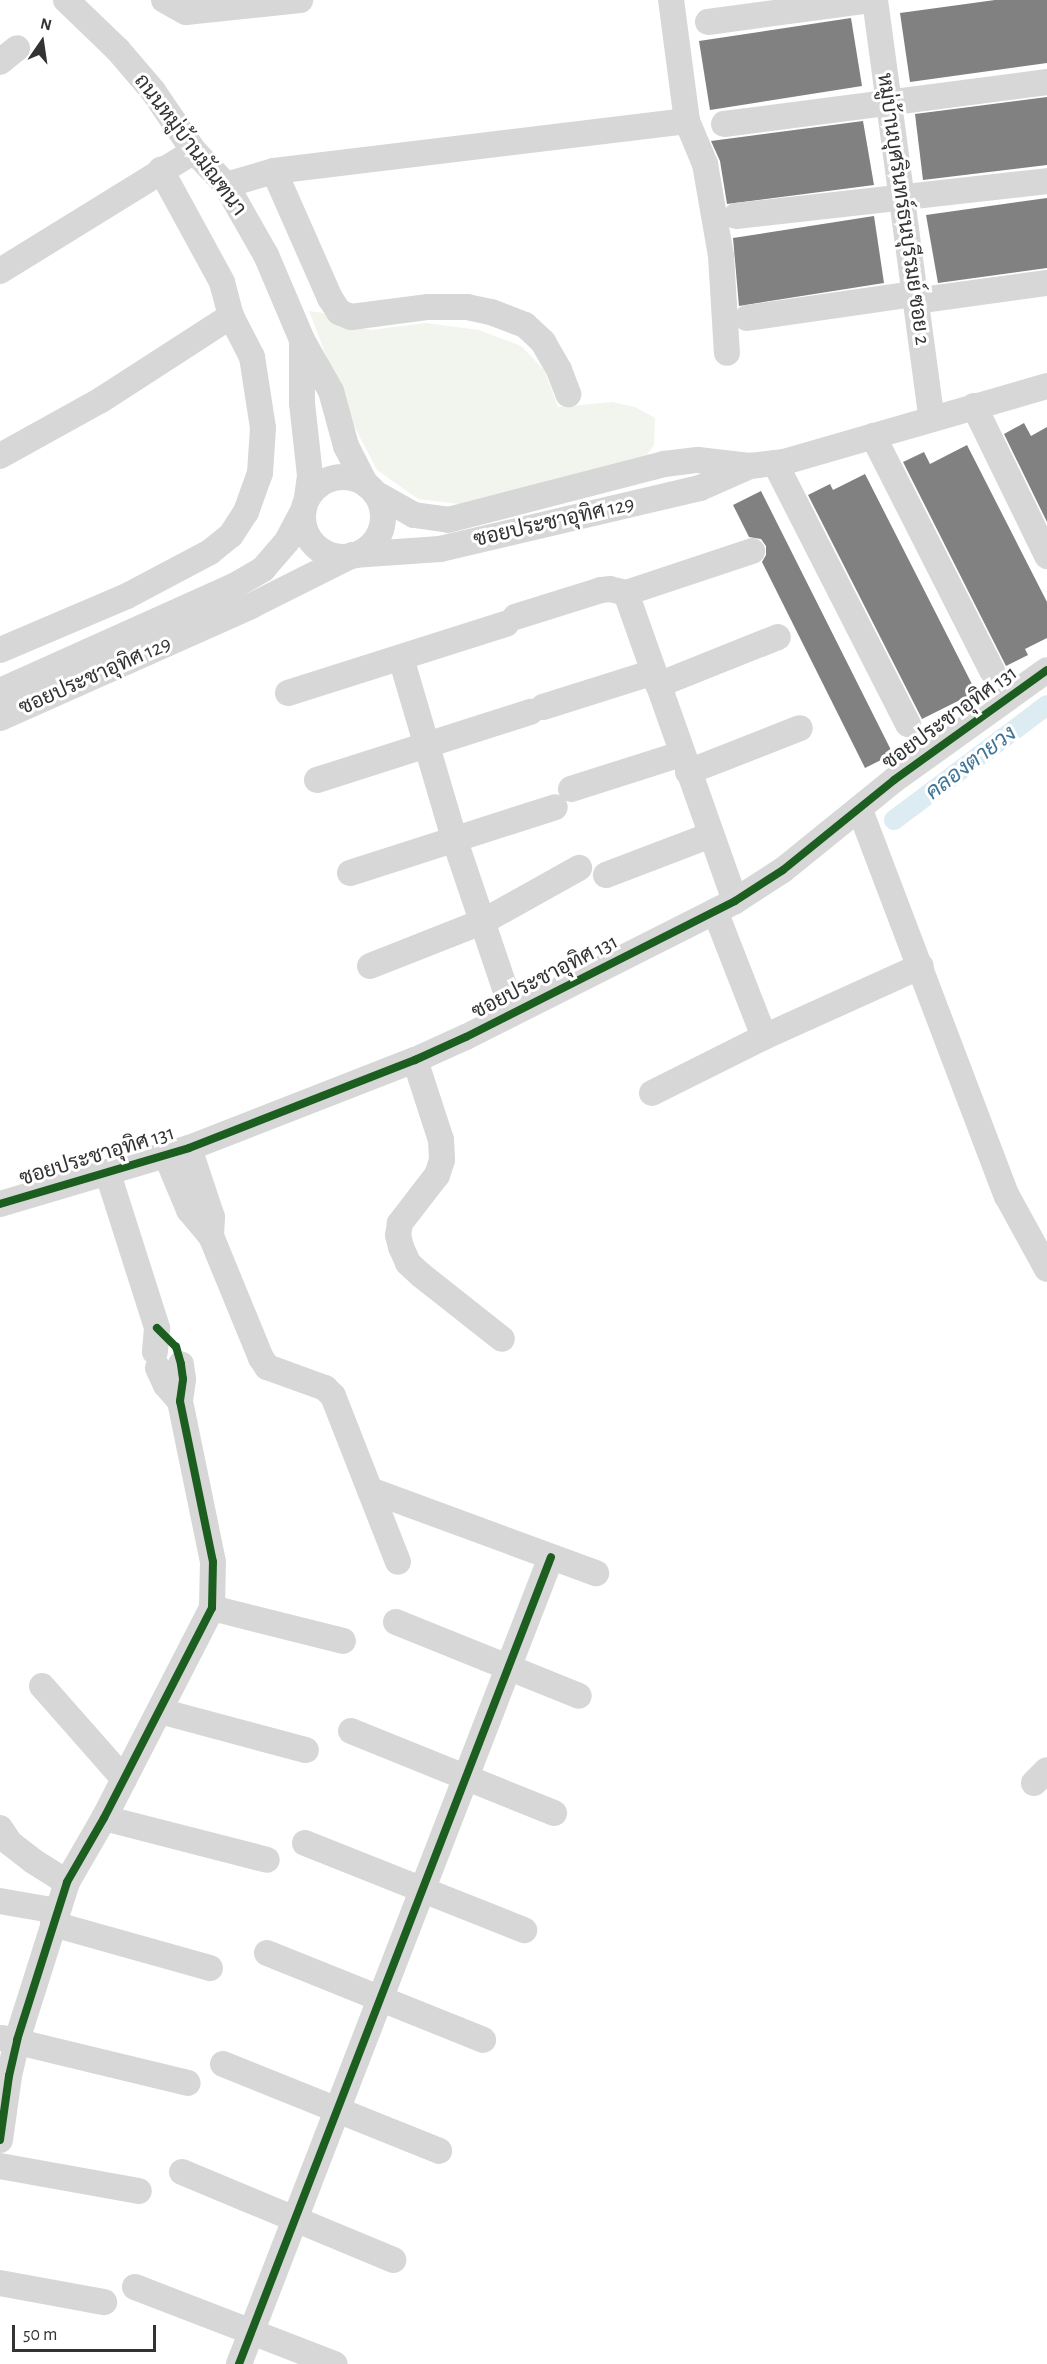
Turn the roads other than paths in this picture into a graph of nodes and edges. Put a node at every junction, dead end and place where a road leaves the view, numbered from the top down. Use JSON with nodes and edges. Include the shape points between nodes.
{"nodes":[{"id":1,"x":66,"y":0,"type":"edge"},
{"id":2,"x":164,"y":0,"type":"edge"},
{"id":3,"x":300,"y":0,"type":"edge"},
{"id":4,"x":671,"y":0,"type":"edge"},
{"id":5,"x":873,"y":0,"type":"edge"},
{"id":6,"x":708,"y":22,"type":"dead end"},
{"id":7,"x":1047,"y":82,"type":"edge"},
{"id":8,"x":889,"y":103,"type":"junction"},
{"id":9,"x":687,"y":122,"type":"junction"},
{"id":10,"x":724,"y":124,"type":"dead end"},
{"id":11,"x":194,"y":151,"type":"junction"},
{"id":12,"x":161,"y":170,"type":"junction"},
{"id":13,"x":274,"y":171,"type":"junction"},
{"id":14,"x":1047,"y":181,"type":"edge"},
{"id":15,"x":226,"y":185,"type":"junction"},
{"id":16,"x":901,"y":198,"type":"junction"},
{"id":17,"x":736,"y":216,"type":"dead end"},
{"id":18,"x":0,"y":271,"type":"edge"},
{"id":19,"x":1047,"y":283,"type":"edge"},
{"id":20,"x":915,"y":297,"type":"junction"},
{"id":21,"x":231,"y":316,"type":"junction"},
{"id":22,"x":747,"y":318,"type":"dead end"},
{"id":23,"x":302,"y":340,"type":"junction"},
{"id":24,"x":727,"y":353,"type":"dead end"},
{"id":25,"x":1047,"y":386,"type":"edge"},
{"id":26,"x":568,"y":394,"type":"dead end"},
{"id":27,"x":974,"y":406,"type":"junction"},
{"id":28,"x":932,"y":419,"type":"junction"},
{"id":29,"x":873,"y":436,"type":"junction"},
{"id":30,"x":0,"y":456,"type":"edge"},
{"id":31,"x":763,"y":464,"type":"junction"},
{"id":32,"x":370,"y":488,"type":"junction"},
{"id":33,"x":305,"y":504,"type":"junction"},
{"id":34,"x":752,"y":551,"type":"dead end"},
{"id":35,"x":352,"y":555,"type":"junction"},
{"id":36,"x":1047,"y":556,"type":"edge"},
{"id":37,"x":626,"y":593,"type":"junction"},
{"id":38,"x":778,"y":637,"type":"dead end"},
{"id":39,"x":0,"y":650,"type":"edge"},
{"id":40,"x":401,"y":658,"type":"junction"},
{"id":41,"x":1047,"y":670,"type":"edge"},
{"id":42,"x":992,"y":671,"type":"dead end"},
{"id":43,"x":656,"y":678,"type":"junction"},
{"id":44,"x":0,"y":691,"type":"edge"},
{"id":45,"x":288,"y":693,"type":"dead end"},
{"id":46,"x":0,"y":718,"type":"edge"},
{"id":47,"x":908,"y":724,"type":"dead end"},
{"id":48,"x":801,"y":728,"type":"dead end"},
{"id":49,"x":425,"y":745,"type":"junction"},
{"id":50,"x":685,"y":763,"type":"junction"},
{"id":51,"x":317,"y":780,"type":"dead end"},
{"id":52,"x":860,"y":810,"type":"junction"},
{"id":53,"x":711,"y":835,"type":"junction"},
{"id":54,"x":455,"y":841,"type":"junction"},
{"id":55,"x":579,"y":868,"type":"dead end"},
{"id":56,"x":350,"y":873,"type":"dead end"},
{"id":57,"x":606,"y":875,"type":"dead end"},
{"id":58,"x":725,"y":906,"type":"junction"},
{"id":59,"x":484,"y":921,"type":"junction"},
{"id":60,"x":370,"y":966,"type":"dead end"},
{"id":61,"x":921,"y":966,"type":"junction"},
{"id":62,"x":513,"y":1012,"type":"junction"},
{"id":63,"x":764,"y":1037,"type":"junction"},
{"id":64,"x":415,"y":1060,"type":"junction"},
{"id":65,"x":652,"y":1094,"type":"dead end"},
{"id":66,"x":178,"y":1151,"type":"junction"},
{"id":67,"x":108,"y":1174,"type":"junction"},
{"id":68,"x":0,"y":1204,"type":"edge"},
{"id":69,"x":1047,"y":1269,"type":"edge"},
{"id":70,"x":502,"y":1338,"type":"dead end"},
{"id":71,"x":370,"y":1490,"type":"junction"},
{"id":72,"x":551,"y":1557,"type":"junction"},
{"id":73,"x":398,"y":1562,"type":"dead end"},
{"id":74,"x":596,"y":1573,"type":"dead end"},
{"id":75,"x":212,"y":1608,"type":"junction"},
{"id":76,"x":396,"y":1622,"type":"dead end"},
{"id":77,"x":343,"y":1641,"type":"dead end"},
{"id":78,"x":508,"y":1668,"type":"junction"},
{"id":79,"x":42,"y":1686,"type":"dead end"},
{"id":80,"x":579,"y":1696,"type":"dead end"},
{"id":81,"x":160,"y":1711,"type":"junction"},
{"id":82,"x":351,"y":1731,"type":"dead end"},
{"id":83,"x":306,"y":1750,"type":"dead end"},
{"id":84,"x":466,"y":1777,"type":"junction"},
{"id":85,"x":124,"y":1779,"type":"junction"},
{"id":86,"x":554,"y":1813,"type":"dead end"},
{"id":87,"x":104,"y":1818,"type":"junction"},
{"id":88,"x":0,"y":1828,"type":"edge"},
{"id":89,"x":305,"y":1843,"type":"dead end"},
{"id":90,"x":267,"y":1860,"type":"dead end"},
{"id":91,"x":67,"y":1882,"type":"junction"},
{"id":92,"x":424,"y":1888,"type":"junction"},
{"id":93,"x":0,"y":1901,"type":"edge"},
{"id":94,"x":55,"y":1918,"type":"junction"},
{"id":95,"x":524,"y":1930,"type":"dead end"},
{"id":96,"x":267,"y":1953,"type":"dead end"},
{"id":97,"x":210,"y":1968,"type":"dead end"},
{"id":98,"x":380,"y":1998,"type":"junction"},
{"id":99,"x":9,"y":2039,"type":"edge"},
{"id":100,"x":483,"y":2040,"type":"dead end"},
{"id":101,"x":223,"y":2064,"type":"dead end"},
{"id":102,"x":188,"y":2083,"type":"dead end"},
{"id":103,"x":337,"y":2110,"type":"junction"},
{"id":104,"x":0,"y":2140,"type":"edge"},
{"id":105,"x":439,"y":2151,"type":"dead end"},
{"id":106,"x":0,"y":2166,"type":"edge"},
{"id":107,"x":182,"y":2172,"type":"dead end"},
{"id":108,"x":140,"y":2191,"type":"dead end"},
{"id":109,"x":295,"y":2219,"type":"junction"},
{"id":110,"x":393,"y":2260,"type":"dead end"},
{"id":111,"x":0,"y":2283,"type":"edge"},
{"id":112,"x":135,"y":2287,"type":"dead end"},
{"id":113,"x":104,"y":2302,"type":"dead end"},
{"id":114,"x":252,"y":2330,"type":"junction"},
{"id":115,"x":239,"y":2364,"type":"edge"},
{"id":116,"x":335,"y":2364,"type":"edge"}],
"edges":[{"from":1,"to":11,"type":"street","name":"ถนนหมู่บ้านมัณฑนา","via":[[118,50],[153,91]]},
{"from":2,"to":3,"type":"street","via":[[186,12]]},
{"from":4,"to":9,"type":"street"},
{"from":5,"to":6,"type":"street"},
{"from":5,"to":8,"type":"street","name":"หมู่บ้านบุศรินทร์ธนบุรีรมย์ ซอย 2"},
{"from":7,"to":8,"type":"street"},
{"from":8,"to":10,"type":"street"},
{"from":8,"to":16,"type":"street","name":"หมู่บ้านบุศรินทร์ธนบุรีรมย์ ซอย 2"},
{"from":9,"to":13,"type":"street"},
{"from":9,"to":24,"type":"street","via":[[705,164],[719,244]]},
{"from":11,"to":12,"type":"street"},
{"from":11,"to":15,"type":"street","name":"ถนนหมู่บ้านมัณฑนา"},
{"from":12,"to":18,"type":"street"},
{"from":12,"to":21,"type":"street","via":[[222,282]]},
{"from":13,"to":15,"type":"street"},
{"from":13,"to":26,"type":"street","via":[[339,312],[351,317],[428,307],[467,307],[491,312],[525,326],[543,342]]},
{"from":14,"to":16,"type":"street"},
{"from":15,"to":23,"type":"street","name":"ถนนหมู่บ้านมัณฑนา","via":[[266,255]]},
{"from":16,"to":17,"type":"street"},
{"from":16,"to":20,"type":"street","name":"หมู่บ้านบุศรินทร์ธนบุรีรมย์ ซอย 2"},
{"from":19,"to":20,"type":"street"},
{"from":20,"to":22,"type":"street"},
{"from":20,"to":28,"type":"street","name":"หมู่บ้านบุศรินทร์ธนบุรีรมย์ ซอย 2"},
{"from":21,"to":30,"type":"street","via":[[101,400]]},
{"from":21,"to":39,"type":"street","via":[[252,357],[263,428],[260,473],[246,512],[231,535],[210,552],[127,596]]},
{"from":23,"to":32,"type":"street","name":"ถนนหมู่บ้านมัณฑนา","via":[[331,391],[346,446]]},
{"from":23,"to":33,"type":"street","name":"ถนนหมู่บ้านมัณฑนา","via":[[302,403],[310,476]]},
{"from":25,"to":27,"type":"street","name":"ซอยประชาอุทิศ 129"},
{"from":27,"to":28,"type":"street","name":"ซอยประชาอุทิศ 129"},
{"from":27,"to":36,"type":"street"},
{"from":28,"to":29,"type":"street","name":"ซอยประชาอุทิศ 129"},
{"from":29,"to":31,"type":"street","name":"ซอยประชาอุทิศ 129"},
{"from":29,"to":42,"type":"street"},
{"from":31,"to":32,"type":"street","name":"ซอยประชาอุทิศ 129","via":[[698,460],[664,464],[448,520],[414,515]]},
{"from":31,"to":35,"type":"street","name":"ซอยประชาอุทิศ 129","via":[[700,488],[440,549]]},
{"from":31,"to":47,"type":"street"},
{"from":32,"to":33,"type":"street","name":"ซอยประชาอุทิศ 129","via":[[353,478],[327,480],[315,487]]},
{"from":32,"to":35,"type":"street","name":"ซอยประชาอุทิศ 129","via":[[383,517],[381,530],[369,546]]},
{"from":33,"to":35,"type":"street","name":"ซอยประชาอุทิศ 129","via":[[308,536],[316,546],[339,556]]},
{"from":33,"to":44,"type":"street","name":"ซอยประชาอุทิศ 129","via":[[287,541],[263,569],[131,634]]},
{"from":34,"to":37,"type":"street"},
{"from":35,"to":46,"type":"street","name":"ซอยประชาอุทิศ 129","via":[[260,602]]},
{"from":37,"to":40,"type":"street","via":[[601,590]]},
{"from":37,"to":43,"type":"street"},
{"from":38,"to":43,"type":"street"},
{"from":40,"to":45,"type":"street"},
{"from":40,"to":49,"type":"street"},
{"from":41,"to":52,"type":"street","name":"ซอยประชาอุทิศ 131","via":[[894,780]]},
{"from":43,"to":49,"type":"street","via":[[536,709]]},
{"from":43,"to":50,"type":"street"},
{"from":48,"to":50,"type":"street"},
{"from":49,"to":51,"type":"street"},
{"from":49,"to":54,"type":"street"},
{"from":50,"to":53,"type":"street"},
{"from":50,"to":54,"type":"street","via":[[563,798]]},
{"from":52,"to":58,"type":"street","name":"ซอยประชาอุทิศ 131","via":[[783,870]]},
{"from":52,"to":61,"type":"street"},
{"from":53,"to":57,"type":"street"},
{"from":53,"to":58,"type":"street"},
{"from":54,"to":56,"type":"street"},
{"from":54,"to":59,"type":"street"},
{"from":55,"to":59,"type":"street"},
{"from":58,"to":62,"type":"street","name":"ซอยประชาอุทิศ 131"},
{"from":58,"to":63,"type":"street"},
{"from":59,"to":60,"type":"street"},
{"from":59,"to":62,"type":"street"},
{"from":61,"to":63,"type":"street"},
{"from":61,"to":69,"type":"street","via":[[1007,1196]]},
{"from":62,"to":64,"type":"street","name":"ซอยประชาอุทิศ 131"},
{"from":63,"to":65,"type":"street"},
{"from":64,"to":66,"type":"street","name":"ซอยประชาอุทิศ 131"},
{"from":64,"to":70,"type":"street","via":[[441,1140],[442,1160],[437,1175],[399,1223],[401,1247],[408,1263],[421,1275]]},
{"from":66,"to":67,"type":"street","name":"ซอยประชาอุทิศ 131"},
{"from":66,"to":71,"type":"street","via":[[212,1216],[211,1236],[261,1358],[267,1367],[325,1388],[333,1396]]},
{"from":67,"to":68,"type":"street","name":"ซอยประชาอุทิศ 131"},
{"from":67,"to":75,"type":"street","via":[[165,1352],[166,1385],[180,1401],[213,1562]]},
{"from":71,"to":72,"type":"street"},
{"from":71,"to":73,"type":"street"},
{"from":72,"to":74,"type":"street"},
{"from":72,"to":78,"type":"street"},
{"from":75,"to":77,"type":"street"},
{"from":75,"to":81,"type":"street"},
{"from":76,"to":78,"type":"street"},
{"from":78,"to":80,"type":"street"},
{"from":78,"to":84,"type":"street"},
{"from":79,"to":85,"type":"street"},
{"from":81,"to":83,"type":"street"},
{"from":81,"to":85,"type":"street"},
{"from":82,"to":84,"type":"street"},
{"from":84,"to":86,"type":"street"},
{"from":84,"to":92,"type":"street"},
{"from":85,"to":87,"type":"street"},
{"from":87,"to":90,"type":"street"},
{"from":87,"to":91,"type":"street"},
{"from":88,"to":91,"type":"street","via":[[10,1843]]},
{"from":89,"to":92,"type":"street"},
{"from":91,"to":94,"type":"street"},
{"from":92,"to":95,"type":"street"},
{"from":92,"to":98,"type":"street"},
{"from":93,"to":94,"type":"street"},
{"from":94,"to":97,"type":"street"},
{"from":94,"to":99,"type":"street"},
{"from":96,"to":98,"type":"street"},
{"from":98,"to":100,"type":"street"},
{"from":98,"to":103,"type":"street"},
{"from":99,"to":102,"type":"street"},
{"from":99,"to":104,"type":"street","via":[[9,2076]]},
{"from":101,"to":103,"type":"street"},
{"from":103,"to":105,"type":"street"},
{"from":103,"to":109,"type":"street"},
{"from":106,"to":108,"type":"street"},
{"from":107,"to":109,"type":"street"},
{"from":109,"to":110,"type":"street"},
{"from":109,"to":114,"type":"street"},
{"from":111,"to":113,"type":"street"},
{"from":112,"to":114,"type":"street"},
{"from":114,"to":115,"type":"street"},
{"from":114,"to":116,"type":"street"}]}
